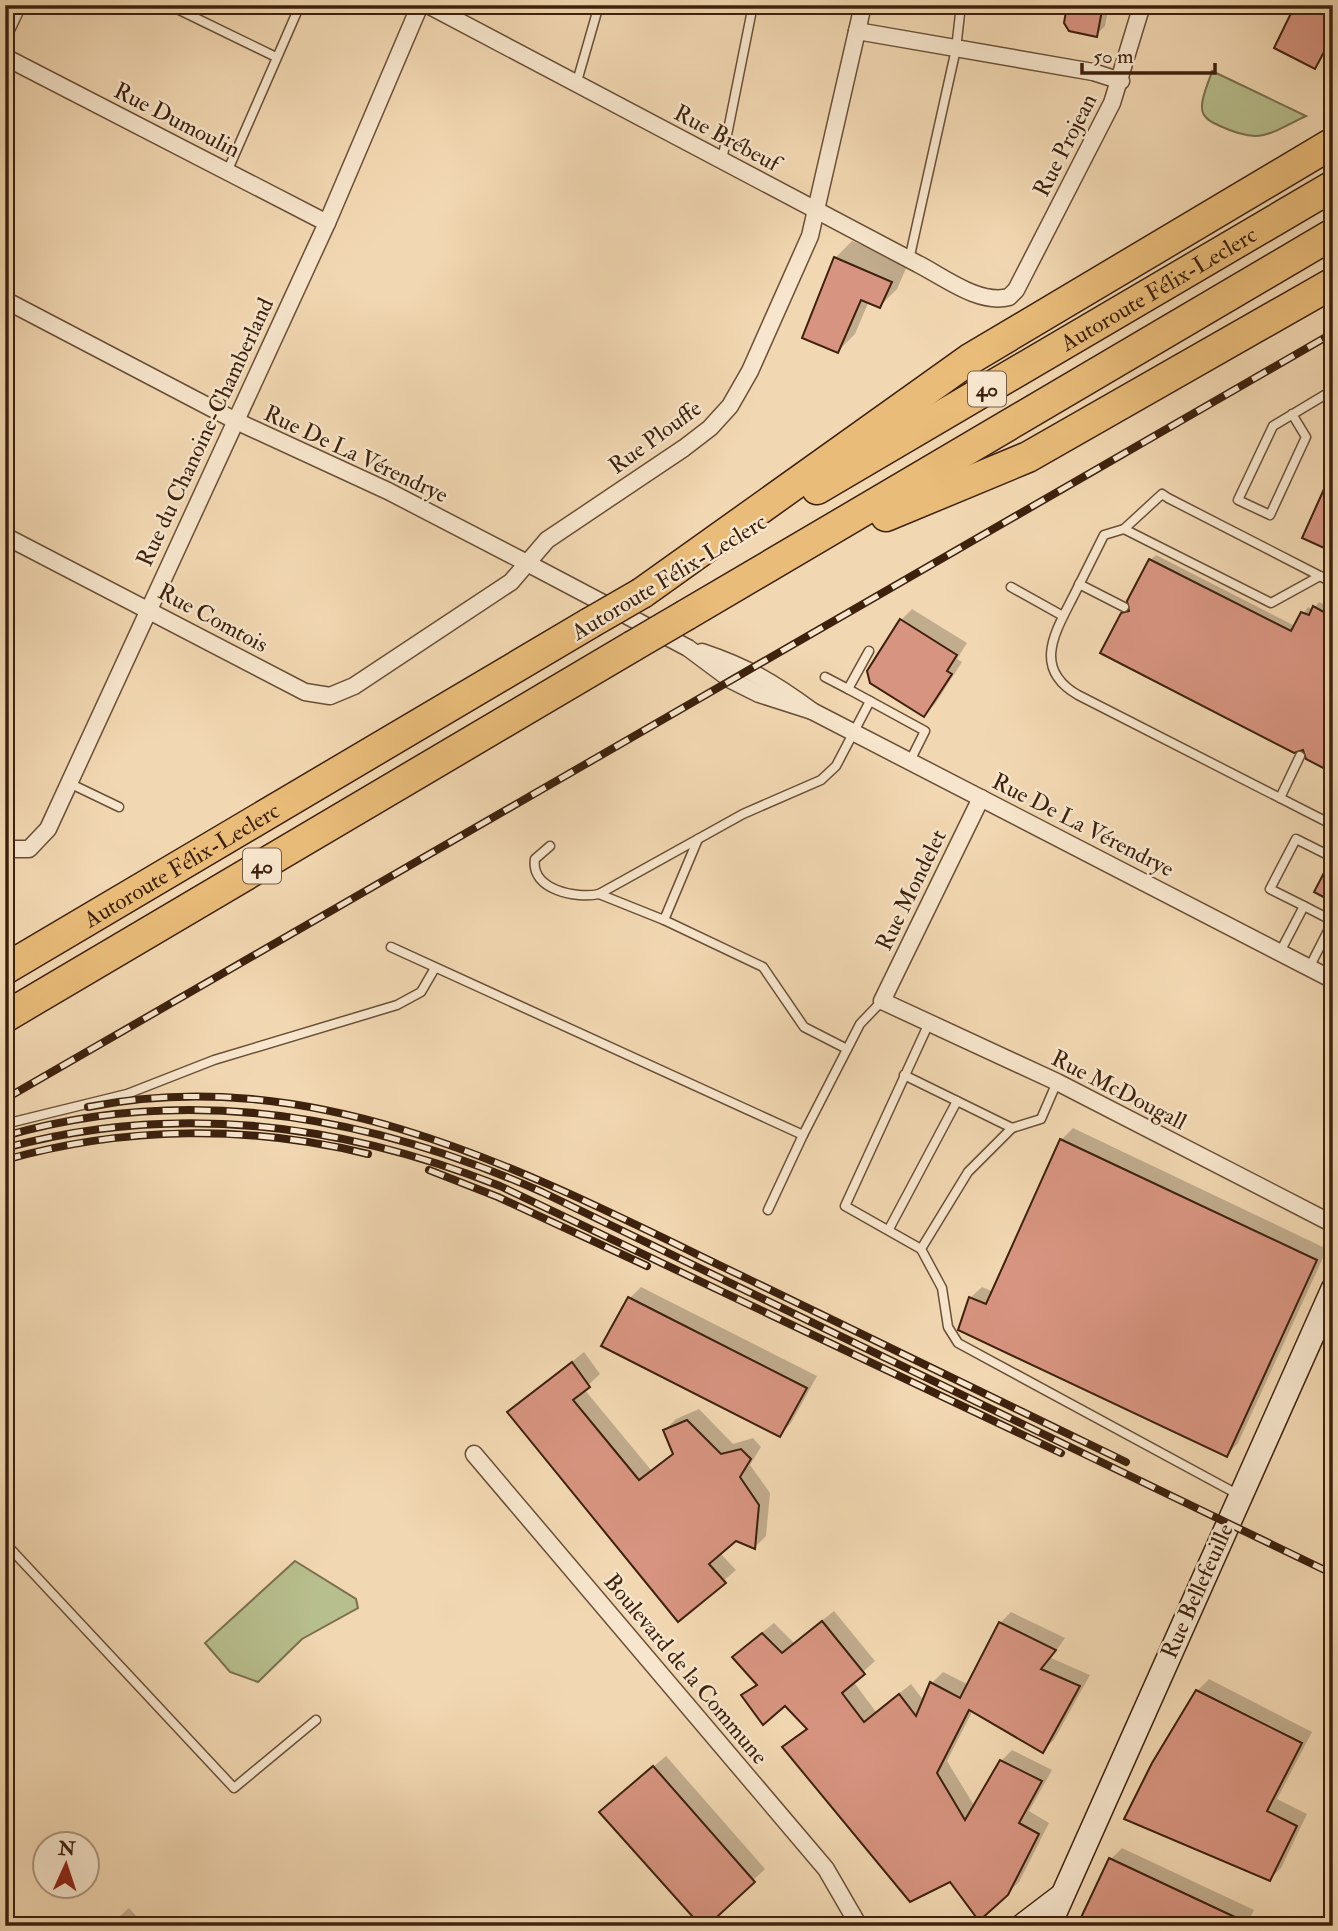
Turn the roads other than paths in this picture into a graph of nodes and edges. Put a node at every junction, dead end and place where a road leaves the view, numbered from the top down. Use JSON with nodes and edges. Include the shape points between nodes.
{"nodes":[{"id":1,"x":22,"y":5,"type":"edge"},
{"id":2,"x":169,"y":5,"type":"edge"},
{"id":3,"x":300,"y":5,"type":"edge"},
{"id":4,"x":421,"y":5,"type":"edge"},
{"id":5,"x":428,"y":5,"type":"edge"},
{"id":6,"x":599,"y":5,"type":"edge"},
{"id":7,"x":753,"y":5,"type":"edge"},
{"id":8,"x":863,"y":5,"type":"edge"},
{"id":9,"x":961,"y":5,"type":"edge"},
{"id":10,"x":1142,"y":5,"type":"edge"},
{"id":11,"x":857,"y":31,"type":"junction"},
{"id":12,"x":5,"y":41,"type":"edge"},
{"id":13,"x":956,"y":49,"type":"junction"},
{"id":14,"x":5,"y":57,"type":"edge"},
{"id":15,"x":276,"y":57,"type":"junction"},
{"id":16,"x":1121,"y":81,"type":"junction"},
{"id":17,"x":576,"y":85,"type":"junction"},
{"id":18,"x":1333,"y":143,"type":"edge"},
{"id":19,"x":722,"y":162,"type":"junction"},
{"id":20,"x":227,"y":172,"type":"junction"},
{"id":21,"x":1333,"y":186,"type":"edge"},
{"id":22,"x":817,"y":211,"type":"junction"},
{"id":23,"x":327,"y":223,"type":"junction"},
{"id":24,"x":1333,"y":234,"type":"edge"},
{"id":25,"x":909,"y":260,"type":"junction"},
{"id":26,"x":1333,"y":283,"type":"edge"},
{"id":27,"x":1009,"y":298,"type":"joint"},
{"id":28,"x":5,"y":300,"type":"edge"},
{"id":29,"x":1333,"y":390,"type":"edge"},
{"id":30,"x":1292,"y":414,"type":"junction"},
{"id":31,"x":236,"y":421,"type":"junction"},
{"id":32,"x":1124,"y":529,"type":"junction"},
{"id":33,"x":5,"y":536,"type":"edge"},
{"id":34,"x":782,"y":559,"type":"junction"},
{"id":35,"x":527,"y":563,"type":"junction"},
{"id":36,"x":1320,"y":576,"type":"junction"},
{"id":37,"x":1333,"y":583,"type":"edge"},
{"id":38,"x":1079,"y":584,"type":"junction"},
{"id":39,"x":1012,"y":587,"type":"dead end"},
{"id":40,"x":642,"y":593,"type":"junction"},
{"id":41,"x":1124,"y":607,"type":"dead end"},
{"id":42,"x":147,"y":609,"type":"junction"},
{"id":43,"x":1063,"y":616,"type":"junction"},
{"id":44,"x":869,"y":650,"type":"dead end"},
{"id":45,"x":825,"y":677,"type":"dead end"},
{"id":46,"x":848,"y":689,"type":"junction"},
{"id":47,"x":327,"y":696,"type":"joint"},
{"id":48,"x":870,"y":701,"type":"junction"},
{"id":49,"x":854,"y":733,"type":"junction"},
{"id":50,"x":1300,"y":756,"type":"dead end"},
{"id":51,"x":910,"y":761,"type":"junction"},
{"id":52,"x":69,"y":783,"type":"junction"},
{"id":53,"x":981,"y":798,"type":"junction"},
{"id":54,"x":1280,"y":798,"type":"junction"},
{"id":55,"x":119,"y":807,"type":"dead end"},
{"id":56,"x":1333,"y":825,"type":"edge"},
{"id":57,"x":698,"y":839,"type":"junction"},
{"id":58,"x":550,"y":846,"type":"dead end"},
{"id":59,"x":5,"y":849,"type":"edge"},
{"id":60,"x":1332,"y":857,"type":"edge"},
{"id":61,"x":599,"y":894,"type":"junction"},
{"id":62,"x":1304,"y":906,"type":"junction"},
{"id":63,"x":664,"y":920,"type":"junction"},
{"id":64,"x":391,"y":947,"type":"dead end"},
{"id":65,"x":1280,"y":952,"type":"junction"},
{"id":66,"x":435,"y":968,"type":"junction"},
{"id":67,"x":1310,"y":968,"type":"junction"},
{"id":68,"x":5,"y":969,"type":"edge"},
{"id":69,"x":1333,"y":980,"type":"edge"},
{"id":70,"x":882,"y":1001,"type":"junction"},
{"id":71,"x":5,"y":1017,"type":"edge"},
{"id":72,"x":929,"y":1023,"type":"junction"},
{"id":73,"x":847,"y":1049,"type":"junction"},
{"id":74,"x":904,"y":1075,"type":"junction"},
{"id":75,"x":1056,"y":1082,"type":"junction"},
{"id":76,"x":957,"y":1101,"type":"junction"},
{"id":77,"x":5,"y":1124,"type":"edge"},
{"id":78,"x":1012,"y":1128,"type":"junction"},
{"id":79,"x":803,"y":1135,"type":"junction"},
{"id":80,"x":768,"y":1210,"type":"dead end"},
{"id":81,"x":1333,"y":1224,"type":"edge"},
{"id":82,"x":889,"y":1230,"type":"junction"},
{"id":83,"x":921,"y":1249,"type":"junction"},
{"id":84,"x":1333,"y":1289,"type":"edge"},
{"id":85,"x":474,"y":1454,"type":"dead end"},
{"id":86,"x":1239,"y":1495,"type":"junction"},
{"id":87,"x":5,"y":1543,"type":"edge"},
{"id":88,"x":316,"y":1720,"type":"dead end"},
{"id":89,"x":1062,"y":1895,"type":"junction"},
{"id":90,"x":857,"y":1923,"type":"edge"},
{"id":91,"x":1022,"y":1926,"type":"edge"},
{"id":92,"x":1049,"y":1926,"type":"edge"}],
"edges":[{"from":1,"to":12,"type":"lane"},
{"from":2,"to":15,"type":"lane"},
{"from":3,"to":15,"type":"lane"},
{"from":4,"to":23,"type":"street","name":"Rue du Chanoine-Chamberland"},
{"from":5,"to":17,"type":"street","name":"Rue Brébeuf"},
{"from":6,"to":17,"type":"lane"},
{"from":7,"to":19,"type":"lane"},
{"from":8,"to":11,"type":"street","name":"Rue Plouffe"},
{"from":9,"to":13,"type":"lane"},
{"from":10,"to":16,"type":"street","name":"Rue Projean"},
{"from":11,"to":13,"type":"street"},
{"from":11,"to":22,"type":"street","name":"Rue Plouffe"},
{"from":13,"to":16,"type":"street","via":[[1093,72]]},
{"from":13,"to":25,"type":"lane"},
{"from":14,"to":20,"type":"street","name":"Rue Dumoulin"},
{"from":15,"to":20,"type":"lane"},
{"from":16,"to":27,"type":"street","name":"Rue Projean"},
{"from":17,"to":19,"type":"street","name":"Rue Brébeuf"},
{"from":18,"to":40,"type":"highway","via":[[970,359]]},
{"from":19,"to":22,"type":"street","name":"Rue Brébeuf"},
{"from":20,"to":23,"type":"street","name":"Rue Dumoulin"},
{"from":21,"to":40,"type":"highway","name":"Autoroute Félix-Leclerc","number":"40"},
{"from":22,"to":25,"type":"street","name":"Rue Brébeuf"},
{"from":22,"to":35,"type":"street","name":"Rue Plouffe","via":[[750,371],[730,406],[684,448],[547,540]]},
{"from":23,"to":31,"type":"street","name":"Rue du Chanoine-Chamberland"},
{"from":24,"to":34,"type":"highway","name":"Autoroute Félix-Leclerc","number":"40"},
{"from":25,"to":27,"type":"street","name":"Rue Brébeuf","via":[[982,296]]},
{"from":26,"to":34,"type":"highway","via":[[1028,457]]},
{"from":28,"to":31,"type":"street","name":"Rue De La Vérendrye"},
{"from":29,"to":30,"type":"lane"},
{"from":30,"to":30,"type":"lane","via":[[1273,426],[1238,500],[1270,515],[1306,437]]},
{"from":31,"to":35,"type":"street","name":"Rue De La Vérendrye","via":[[388,491]]},
{"from":31,"to":42,"type":"street","name":"Rue du Chanoine-Chamberland"},
{"from":32,"to":36,"type":"lane","via":[[1271,603]]},
{"from":32,"to":36,"type":"lane","via":[[1162,494]]},
{"from":32,"to":38,"type":"lane","via":[[1104,535]]},
{"from":33,"to":42,"type":"street","name":"Rue Comtois"},
{"from":34,"to":71,"type":"highway","name":"Autoroute Félix-Leclerc","number":"40","bridge":true},
{"from":35,"to":47,"type":"street","name":"Rue Plouffe","via":[[511,582],[447,625],[354,686]]},
{"from":35,"to":49,"type":"street","name":"Rue De La Vérendrye","via":[[688,648],[740,664],[767,678],[812,711]]},
{"from":36,"to":37,"type":"lane"},
{"from":38,"to":41,"type":"lane"},
{"from":38,"to":43,"type":"lane"},
{"from":39,"to":43,"type":"lane"},
{"from":40,"to":68,"type":"highway","name":"Autoroute Félix-Leclerc","number":"40","bridge":true},
{"from":42,"to":47,"type":"street","name":"Rue Comtois","via":[[302,690]]},
{"from":42,"to":52,"type":"street","name":"Rue du Chanoine-Chamberland"},
{"from":43,"to":54,"type":"lane","via":[[1050,650],[1054,670],[1065,686]]},
{"from":44,"to":46,"type":"lane"},
{"from":45,"to":46,"type":"lane"},
{"from":46,"to":48,"type":"lane"},
{"from":48,"to":49,"type":"lane"},
{"from":48,"to":51,"type":"lane","via":[[925,730]]},
{"from":49,"to":51,"type":"street","name":"Rue De La Vérendrye"},
{"from":49,"to":57,"type":"lane","via":[[836,766],[821,780]]},
{"from":50,"to":54,"type":"lane"},
{"from":51,"to":53,"type":"street","name":"Rue De La Vérendrye"},
{"from":52,"to":55,"type":"lane"},
{"from":52,"to":59,"type":"street","name":"Rue du Chanoine-Chamberland","via":[[37,844],[24,850]]},
{"from":53,"to":65,"type":"street","name":"Rue De La Vérendrye"},
{"from":53,"to":70,"type":"street","name":"Rue Mondelet"},
{"from":54,"to":56,"type":"lane"},
{"from":57,"to":61,"type":"lane"},
{"from":57,"to":63,"type":"lane"},
{"from":58,"to":61,"type":"lane","via":[[535,859],[540,877],[568,893]]},
{"from":60,"to":62,"type":"lane","via":[[1296,839],[1270,889]]},
{"from":61,"to":63,"type":"lane"},
{"from":62,"to":65,"type":"lane"},
{"from":62,"to":67,"type":"lane","via":[[1333,921]]},
{"from":63,"to":73,"type":"lane","via":[[762,967],[804,1027]]},
{"from":64,"to":66,"type":"lane"},
{"from":65,"to":67,"type":"street","name":"Rue De La Vérendrye"},
{"from":66,"to":77,"type":"lane","via":[[421,992],[397,1005],[214,1059],[127,1094]]},
{"from":66,"to":79,"type":"lane"},
{"from":67,"to":69,"type":"street","name":"Rue De La Vérendrye"},
{"from":70,"to":72,"type":"street","name":"Rue McDougall"},
{"from":70,"to":73,"type":"lane","via":[[860,1024]]},
{"from":72,"to":74,"type":"lane"},
{"from":72,"to":75,"type":"street","name":"Rue McDougall"},
{"from":73,"to":79,"type":"lane"},
{"from":74,"to":76,"type":"lane"},
{"from":74,"to":82,"type":"lane","via":[[845,1206]]},
{"from":75,"to":78,"type":"lane","via":[[1041,1119]]},
{"from":75,"to":81,"type":"street","name":"Rue McDougall"},
{"from":76,"to":78,"type":"lane"},
{"from":76,"to":82,"type":"lane"},
{"from":78,"to":83,"type":"lane","via":[[968,1172]]},
{"from":79,"to":80,"type":"lane"},
{"from":82,"to":83,"type":"lane"},
{"from":83,"to":86,"type":"lane","via":[[942,1288],[948,1327],[958,1343]]},
{"from":84,"to":86,"type":"main road","name":"Rue Bellefeuille"},
{"from":85,"to":90,"type":"street","name":"Boulevard de la Commune","via":[[826,1869]]},
{"from":86,"to":89,"type":"main road","name":"Rue Bellefeuille"},
{"from":87,"to":88,"type":"lane","via":[[234,1788]]},
{"from":89,"to":91,"type":"main road","name":"Rue Bellefeuille"},
{"from":89,"to":92,"type":"main road","name":"Rue Bellefeuille"}]}
